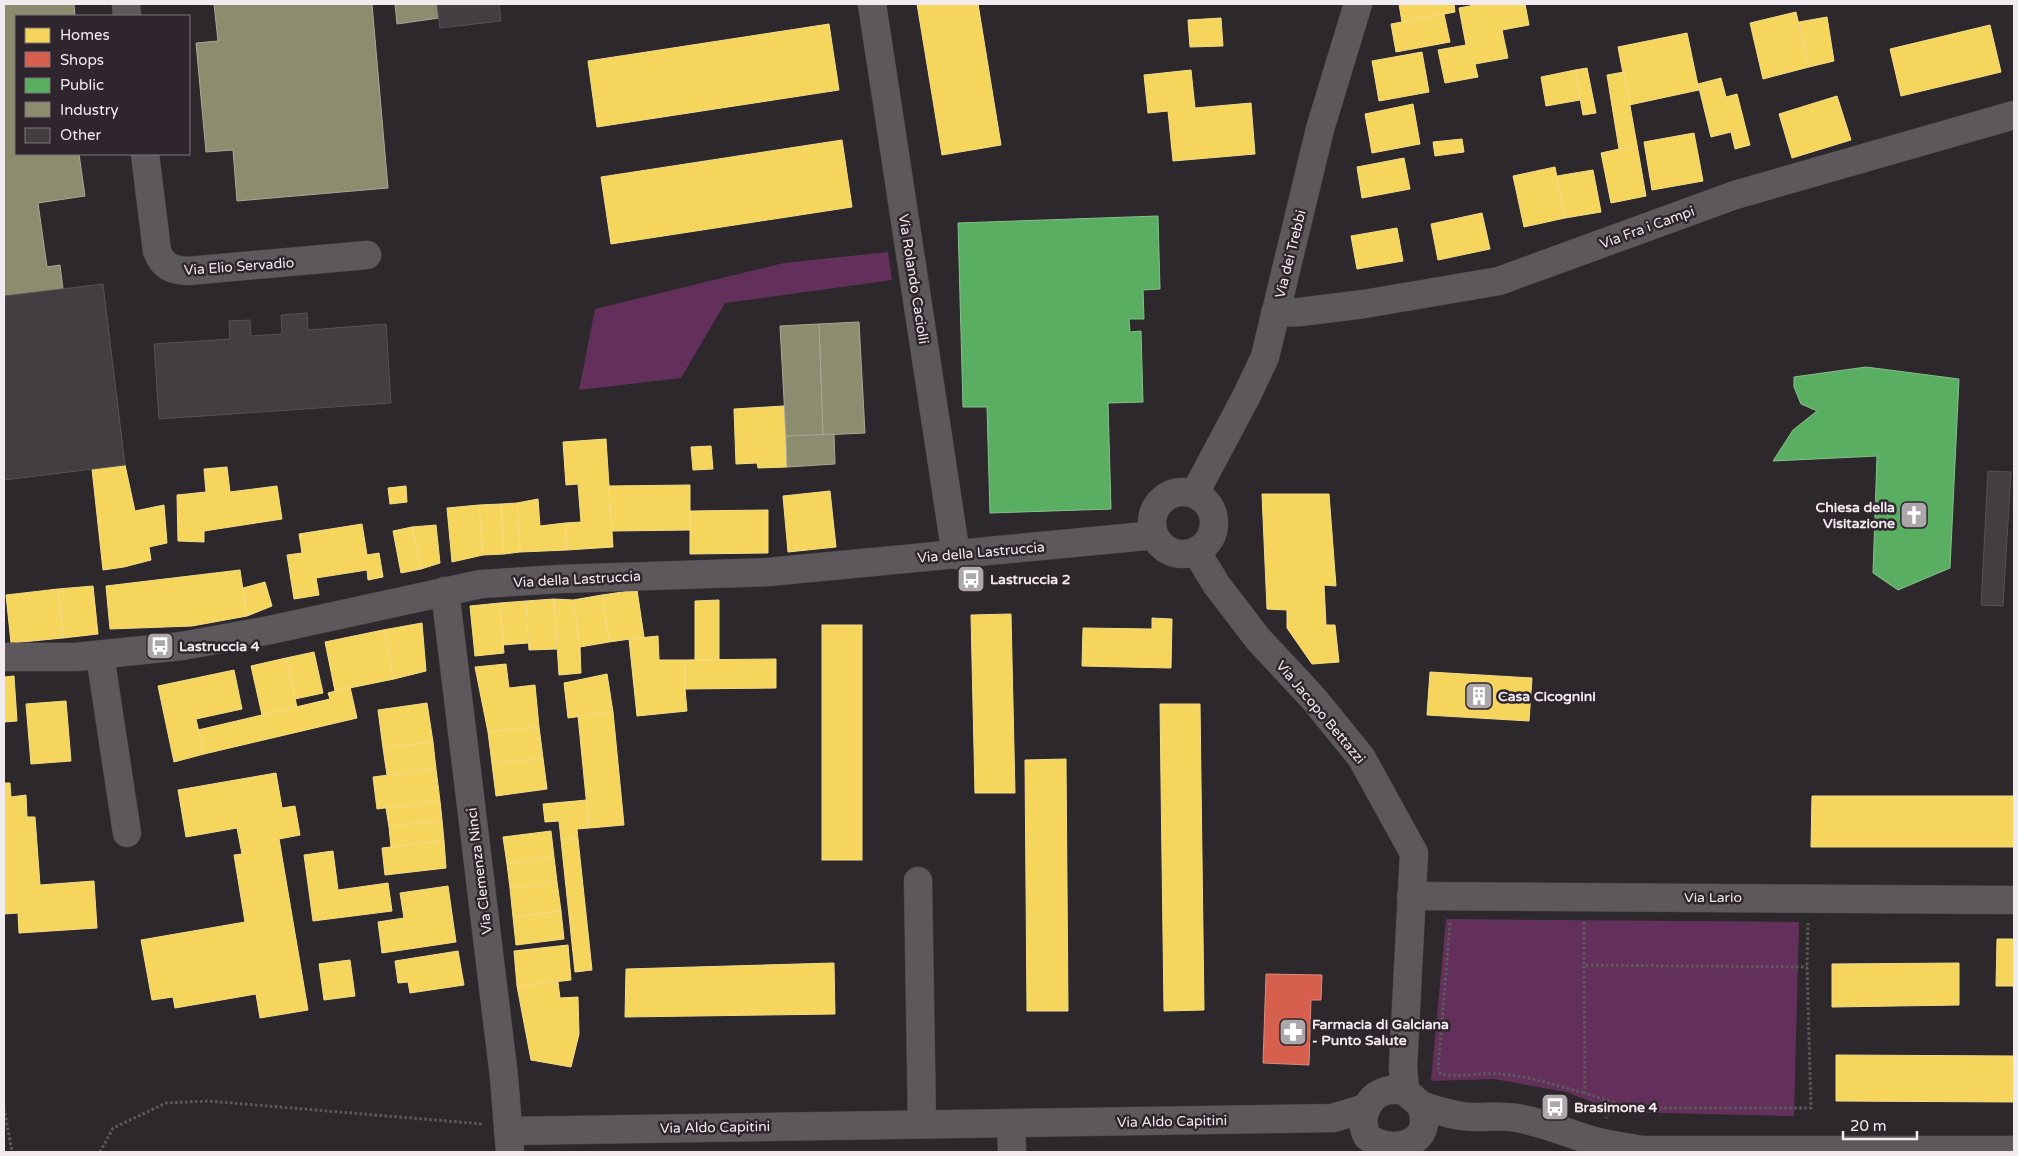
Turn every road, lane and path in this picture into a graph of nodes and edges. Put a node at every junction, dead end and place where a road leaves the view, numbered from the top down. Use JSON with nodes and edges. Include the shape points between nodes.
{"nodes":[{"id":1,"x":872,"y":4,"type":"edge"},
{"id":2,"x":1358,"y":4,"type":"edge"},
{"id":3,"x":2014,"y":115,"type":"edge"},
{"id":4,"x":145,"y":155,"type":"edge"},
{"id":5,"x":367,"y":256,"type":"dead end"},
{"id":6,"x":1275,"y":313,"type":"junction"},
{"id":7,"x":1195,"y":493,"type":"junction"},
{"id":8,"x":1155,"y":537,"type":"junction"},
{"id":9,"x":1196,"y":551,"type":"junction"},
{"id":10,"x":956,"y":555,"type":"junction"},
{"id":11,"x":445,"y":591,"type":"junction"},
{"id":12,"x":100,"y":655,"type":"junction"},
{"id":13,"x":4,"y":657,"type":"edge"},
{"id":14,"x":127,"y":833,"type":"dead end"},
{"id":15,"x":918,"y":881,"type":"dead end"},
{"id":16,"x":1411,"y":896,"type":"junction"},
{"id":17,"x":1809,"y":898,"type":"junction"},
{"id":18,"x":2014,"y":900,"type":"edge"},
{"id":19,"x":1584,"y":914,"type":"dead end"},
{"id":20,"x":1452,"y":917,"type":"dead end"},
{"id":21,"x":1584,"y":965,"type":"junction"},
{"id":22,"x":1807,"y":967,"type":"junction"},
{"id":23,"x":1404,"y":1088,"type":"junction"},
{"id":24,"x":1585,"y":1093,"type":"junction"},
{"id":25,"x":1614,"y":1103,"type":"junction"},
{"id":26,"x":4,"y":1108,"type":"edge"},
{"id":27,"x":1366,"y":1108,"type":"junction"},
{"id":28,"x":1458,"y":1116,"type":"junction"},
{"id":29,"x":1333,"y":1118,"type":"junction"},
{"id":30,"x":1011,"y":1123,"type":"junction"},
{"id":31,"x":922,"y":1124,"type":"junction"},
{"id":32,"x":1423,"y":1132,"type":"junction"},
{"id":33,"x":509,"y":1137,"type":"edge"},
{"id":34,"x":1594,"y":1141,"type":"junction"},
{"id":35,"x":1384,"y":1148,"type":"edge"},
{"id":36,"x":2014,"y":1150,"type":"edge"},
{"id":37,"x":12,"y":1152,"type":"edge"},
{"id":38,"x":100,"y":1152,"type":"edge"},
{"id":39,"x":1012,"y":1152,"type":"edge"}],
"edges":[{"from":1,"to":10,"type":"street","name":"Via Rolando Caciolli"},
{"from":2,"to":6,"type":"street","name":"Via dei Trebbi","via":[[1320,129]]},
{"from":3,"to":6,"type":"street","name":"Via Fra i Campi","via":[[1735,195],[1499,282],[1364,304]]},
{"from":4,"to":5,"type":"street","name":"Via Elio Servadio","via":[[157,251],[166,266],[188,271]]},
{"from":6,"to":7,"type":"street","name":"Via dei Trebbi","via":[[1265,357]]},
{"from":7,"to":8,"type":"street","via":[[1170,494],[1160,502],[1152,525]]},
{"from":7,"to":9,"type":"street","via":[[1206,500],[1215,522],[1213,534]]},
{"from":8,"to":9,"type":"street","via":[[1169,551],[1187,554]]},
{"from":8,"to":10,"type":"street","name":"Via della Lastruccia"},
{"from":9,"to":16,"type":"street","name":"Via Jacopo Bettazzi","via":[[1216,584],[1258,639],[1313,698],[1361,757],[1414,854]]},
{"from":10,"to":11,"type":"street","name":"Via della Lastruccia","via":[[768,572],[481,584]]},
{"from":11,"to":12,"type":"street","name":"Via della Lastruccia","via":[[270,630],[182,646]]},
{"from":11,"to":33,"type":"street","name":"Via Clemenza Ninci"},
{"from":12,"to":13,"type":"street","name":"Via della Lastruccia"},
{"from":12,"to":14,"type":"street"},
{"from":15,"to":31,"type":"street"},
{"from":16,"to":17,"type":"street","name":"Via Lario"},
{"from":16,"to":23,"type":"street","name":"Via Jacopo Bettazzi"},
{"from":17,"to":18,"type":"street","name":"Via Lario"},
{"from":17,"to":22,"type":"path"},
{"from":19,"to":21,"type":"path"},
{"from":20,"to":24,"type":"path","via":[[1438,1071],[1450,1076],[1500,1074]]},
{"from":21,"to":22,"type":"path"},
{"from":21,"to":24,"type":"path"},
{"from":22,"to":25,"type":"path","via":[[1811,1108],[1642,1108]]},
{"from":23,"to":27,"type":"street","via":[[1375,1096]]},
{"from":23,"to":28,"type":"street"},
{"from":23,"to":32,"type":"street","name":"Via Jacopo Bettazzi","via":[[1424,1113]]},
{"from":24,"to":25,"type":"path"},
{"from":25,"to":34,"type":"path"},
{"from":26,"to":37,"type":"path"},
{"from":27,"to":29,"type":"street","name":"Via Aldo Capitini"},
{"from":27,"to":35,"type":"street","via":[[1364,1127]]},
{"from":28,"to":32,"type":"street"},
{"from":28,"to":34,"type":"street","via":[[1517,1118]]},
{"from":29,"to":30,"type":"street","name":"Via Aldo Capitini"},
{"from":29,"to":35,"type":"street","name":"Via Aldo Capitini"},
{"from":30,"to":31,"type":"street","name":"Via Aldo Capitini"},
{"from":30,"to":39,"type":"street"},
{"from":31,"to":33,"type":"street","name":"Via Aldo Capitini"},
{"from":32,"to":35,"type":"street","via":[[1412,1146]]},
{"from":33,"to":38,"type":"path","via":[[208,1101],[166,1103],[113,1128]]},
{"from":34,"to":36,"type":"street","via":[[1642,1150]]}]}
